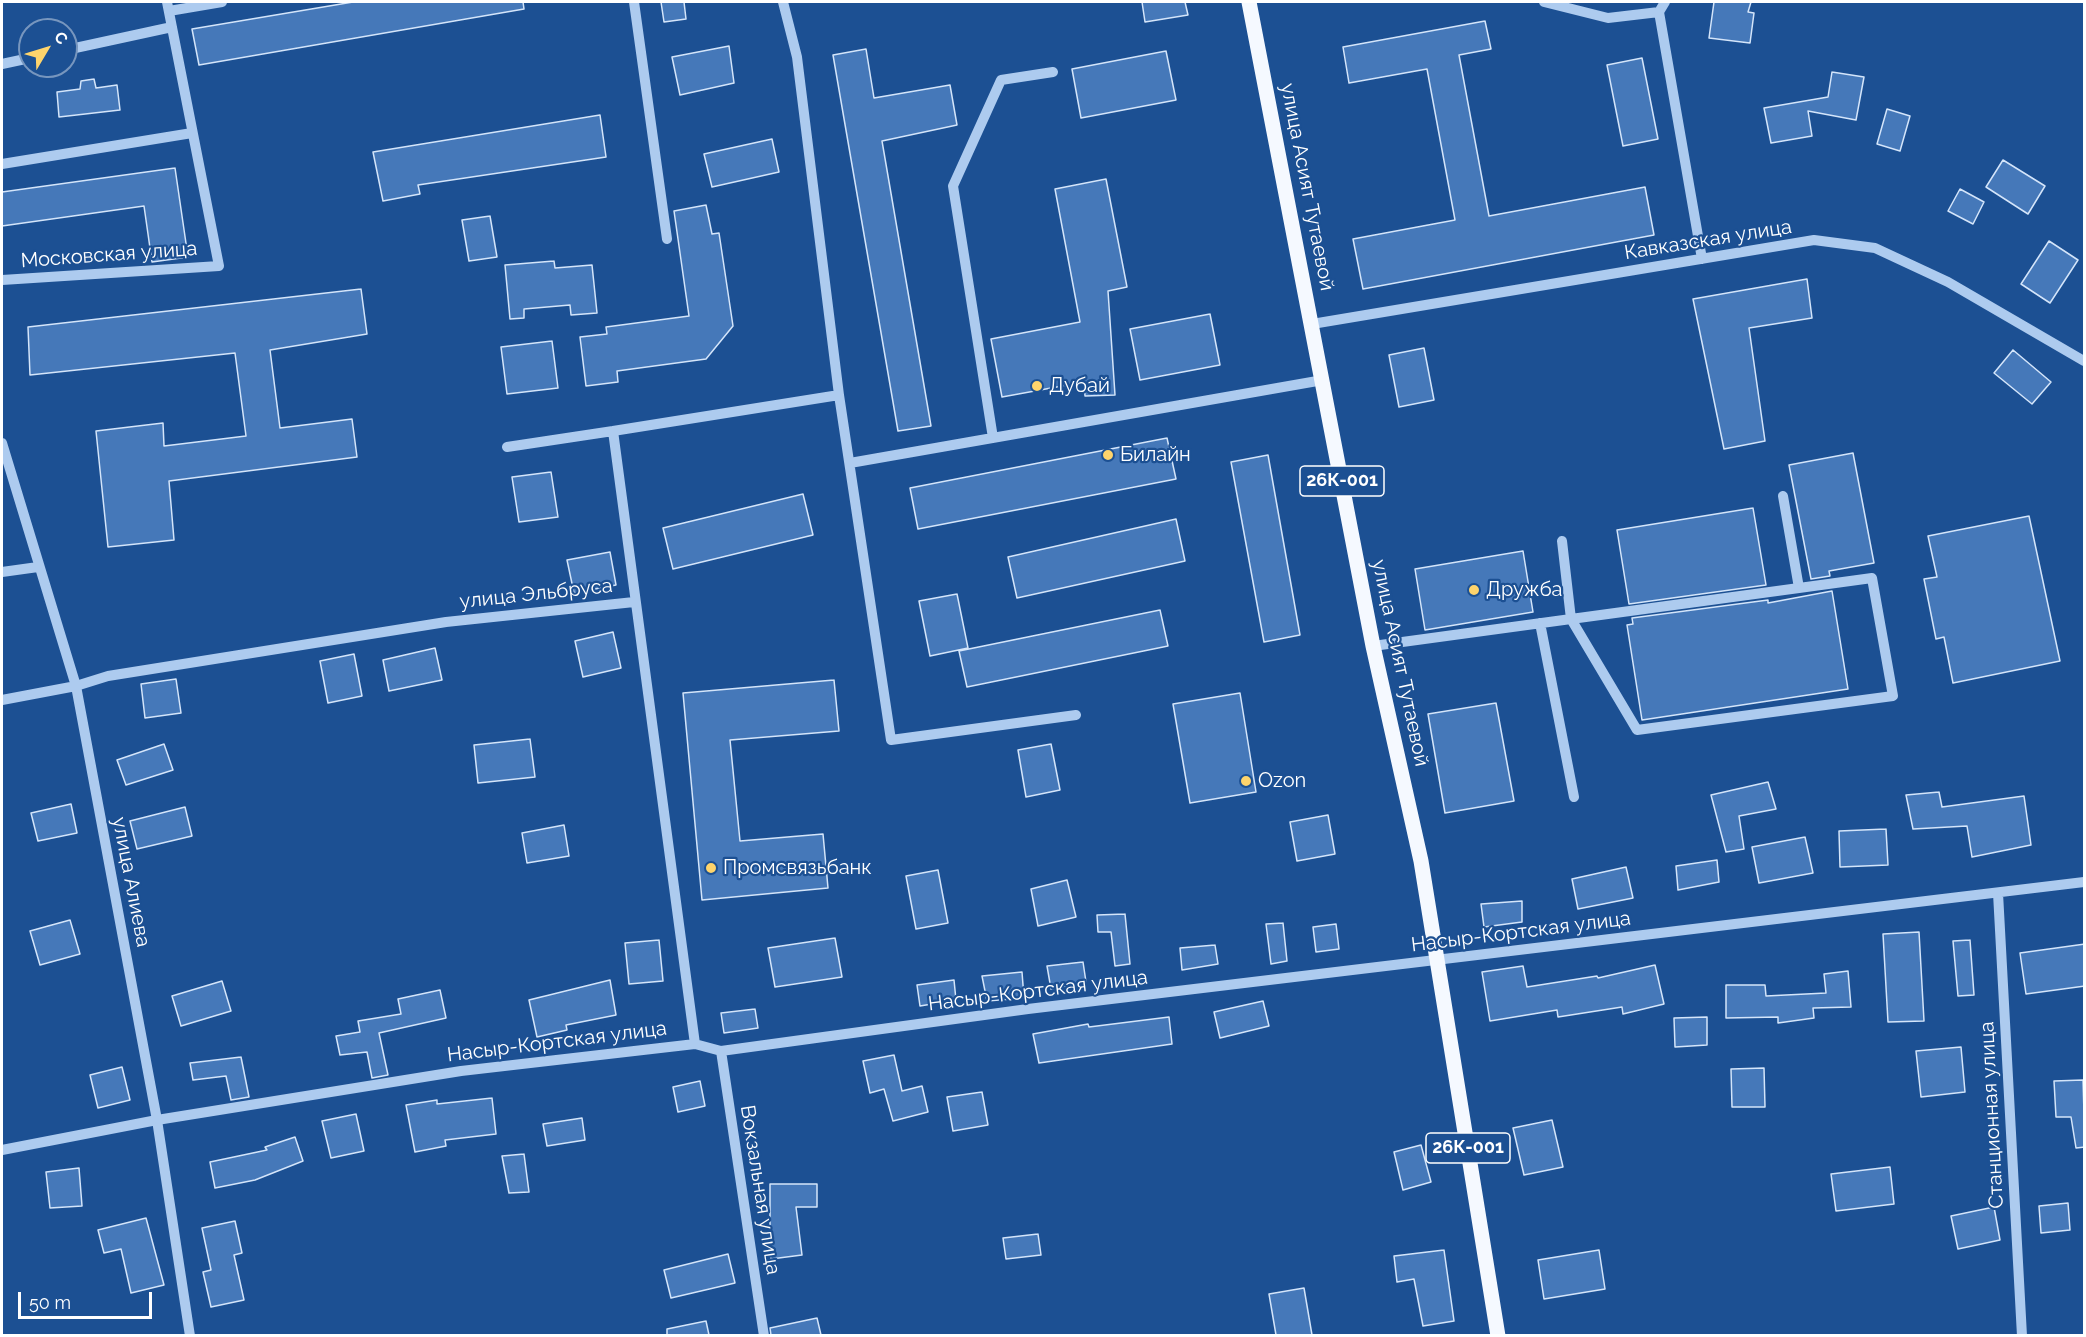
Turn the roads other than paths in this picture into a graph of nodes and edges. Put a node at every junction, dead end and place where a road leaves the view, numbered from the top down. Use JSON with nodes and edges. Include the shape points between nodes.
{"nodes":[{"id":1,"x":222,"y":2,"type":"edge"},
{"id":2,"x":634,"y":2,"type":"edge"},
{"id":3,"x":783,"y":2,"type":"edge"},
{"id":4,"x":1250,"y":2,"type":"edge"},
{"id":5,"x":1544,"y":2,"type":"edge"},
{"id":6,"x":1665,"y":2,"type":"edge"},
{"id":7,"x":168,"y":6,"type":"edge"},
{"id":8,"x":1659,"y":12,"type":"junction"},
{"id":9,"x":172,"y":27,"type":"junction"},
{"id":10,"x":78,"y":47,"type":"edge"},
{"id":11,"x":18,"y":60,"type":"edge"},
{"id":12,"x":2,"y":64,"type":"edge"},
{"id":13,"x":1053,"y":72,"type":"dead end"},
{"id":14,"x":192,"y":133,"type":"junction"},
{"id":15,"x":2,"y":164,"type":"edge"},
{"id":16,"x":668,"y":239,"type":"dead end"},
{"id":17,"x":1702,"y":259,"type":"junction"},
{"id":18,"x":2,"y":280,"type":"edge"},
{"id":19,"x":1312,"y":324,"type":"junction"},
{"id":20,"x":2085,"y":361,"type":"edge"},
{"id":21,"x":1323,"y":380,"type":"junction"},
{"id":22,"x":839,"y":395,"type":"junction"},
{"id":23,"x":613,"y":431,"type":"junction"},
{"id":24,"x":993,"y":438,"type":"junction"},
{"id":25,"x":2,"y":443,"type":"edge"},
{"id":26,"x":507,"y":447,"type":"dead end"},
{"id":27,"x":850,"y":463,"type":"junction"},
{"id":28,"x":1783,"y":496,"type":"dead end"},
{"id":29,"x":1562,"y":541,"type":"dead end"},
{"id":30,"x":38,"y":567,"type":"junction"},
{"id":31,"x":2,"y":572,"type":"edge"},
{"id":32,"x":1799,"y":588,"type":"junction"},
{"id":33,"x":634,"y":602,"type":"junction"},
{"id":34,"x":1571,"y":619,"type":"junction"},
{"id":35,"x":1540,"y":623,"type":"junction"},
{"id":36,"x":1373,"y":646,"type":"junction"},
{"id":37,"x":76,"y":686,"type":"junction"},
{"id":38,"x":2,"y":700,"type":"edge"},
{"id":39,"x":1076,"y":715,"type":"dead end"},
{"id":40,"x":1574,"y":796,"type":"dead end"},
{"id":41,"x":2085,"y":882,"type":"edge"},
{"id":42,"x":1998,"y":893,"type":"junction"},
{"id":43,"x":1439,"y":960,"type":"junction"},
{"id":44,"x":695,"y":1044,"type":"junction"},
{"id":45,"x":721,"y":1051,"type":"junction"},
{"id":46,"x":157,"y":1120,"type":"junction"},
{"id":47,"x":2,"y":1150,"type":"edge"},
{"id":48,"x":190,"y":1335,"type":"edge"},
{"id":49,"x":764,"y":1335,"type":"edge"},
{"id":50,"x":1497,"y":1335,"type":"edge"},
{"id":51,"x":2022,"y":1335,"type":"edge"}],
"edges":[{"from":1,"to":7,"type":"street"},
{"from":2,"to":16,"type":"street"},
{"from":3,"to":22,"type":"street","via":[[797,57]]},
{"from":4,"to":19,"type":"main road","name":"улица Асият Тутаевой","number":"26К-001"},
{"from":5,"to":8,"type":"street","via":[[1608,18]]},
{"from":6,"to":8,"type":"street"},
{"from":7,"to":9,"type":"street"},
{"from":8,"to":17,"type":"street"},
{"from":9,"to":10,"type":"street"},
{"from":9,"to":14,"type":"street"},
{"from":11,"to":12,"type":"street"},
{"from":13,"to":24,"type":"street","via":[[1001,80],[953,186]]},
{"from":14,"to":15,"type":"street"},
{"from":14,"to":18,"type":"street","name":"Московская улица","via":[[219,266]]},
{"from":17,"to":19,"type":"street","name":"Кавказская улица"},
{"from":17,"to":20,"type":"street","name":"Кавказская улица","via":[[1815,240],[1875,248],[1948,282]]},
{"from":19,"to":21,"type":"main road","name":"улица Асият Тутаевой","number":"26К-001"},
{"from":21,"to":24,"type":"street"},
{"from":21,"to":36,"type":"main road","name":"улица Асият Тутаевой","number":"26К-001"},
{"from":22,"to":23,"type":"street"},
{"from":22,"to":27,"type":"street"},
{"from":23,"to":26,"type":"street"},
{"from":23,"to":33,"type":"street"},
{"from":24,"to":27,"type":"street"},
{"from":25,"to":30,"type":"street","name":"улица Алиева"},
{"from":27,"to":39,"type":"street","via":[[891,740]]},
{"from":28,"to":32,"type":"street"},
{"from":29,"to":34,"type":"street"},
{"from":30,"to":31,"type":"street"},
{"from":30,"to":37,"type":"street","name":"улица Алиева"},
{"from":32,"to":34,"type":"street"},
{"from":32,"to":34,"type":"street","via":[[1872,578],[1893,696],[1637,730]]},
{"from":33,"to":37,"type":"street","name":"улица Эльбруса","via":[[446,622],[108,676]]},
{"from":33,"to":44,"type":"street","name":"улица Эльбруса"},
{"from":34,"to":35,"type":"street"},
{"from":35,"to":36,"type":"street"},
{"from":35,"to":40,"type":"street"},
{"from":36,"to":43,"type":"main road","name":"улица Асият Тутаевой","number":"26К-001"},
{"from":37,"to":38,"type":"street","name":"улица Эльбруса"},
{"from":37,"to":46,"type":"street","name":"улица Алиева"},
{"from":41,"to":42,"type":"street","name":"Насыр-Кортская улица"},
{"from":42,"to":43,"type":"street","name":"Насыр-Кортская улица"},
{"from":42,"to":51,"type":"street","name":"Станционная улица"},
{"from":43,"to":45,"type":"street","name":"Насыр-Кортская улица","via":[[1028,1009]]},
{"from":43,"to":50,"type":"main road","name":"улица Асият Тутаевой","number":"26К-001"},
{"from":44,"to":45,"type":"street","name":"Насыр-Кортская улица"},
{"from":44,"to":46,"type":"street","name":"Насыр-Кортская улица","via":[[460,1071]]},
{"from":45,"to":49,"type":"street","name":"Вокзальная улица"},
{"from":46,"to":47,"type":"street","name":"Насыр-Кортская улица"},
{"from":46,"to":48,"type":"street","name":"улица Алиева"}]}
